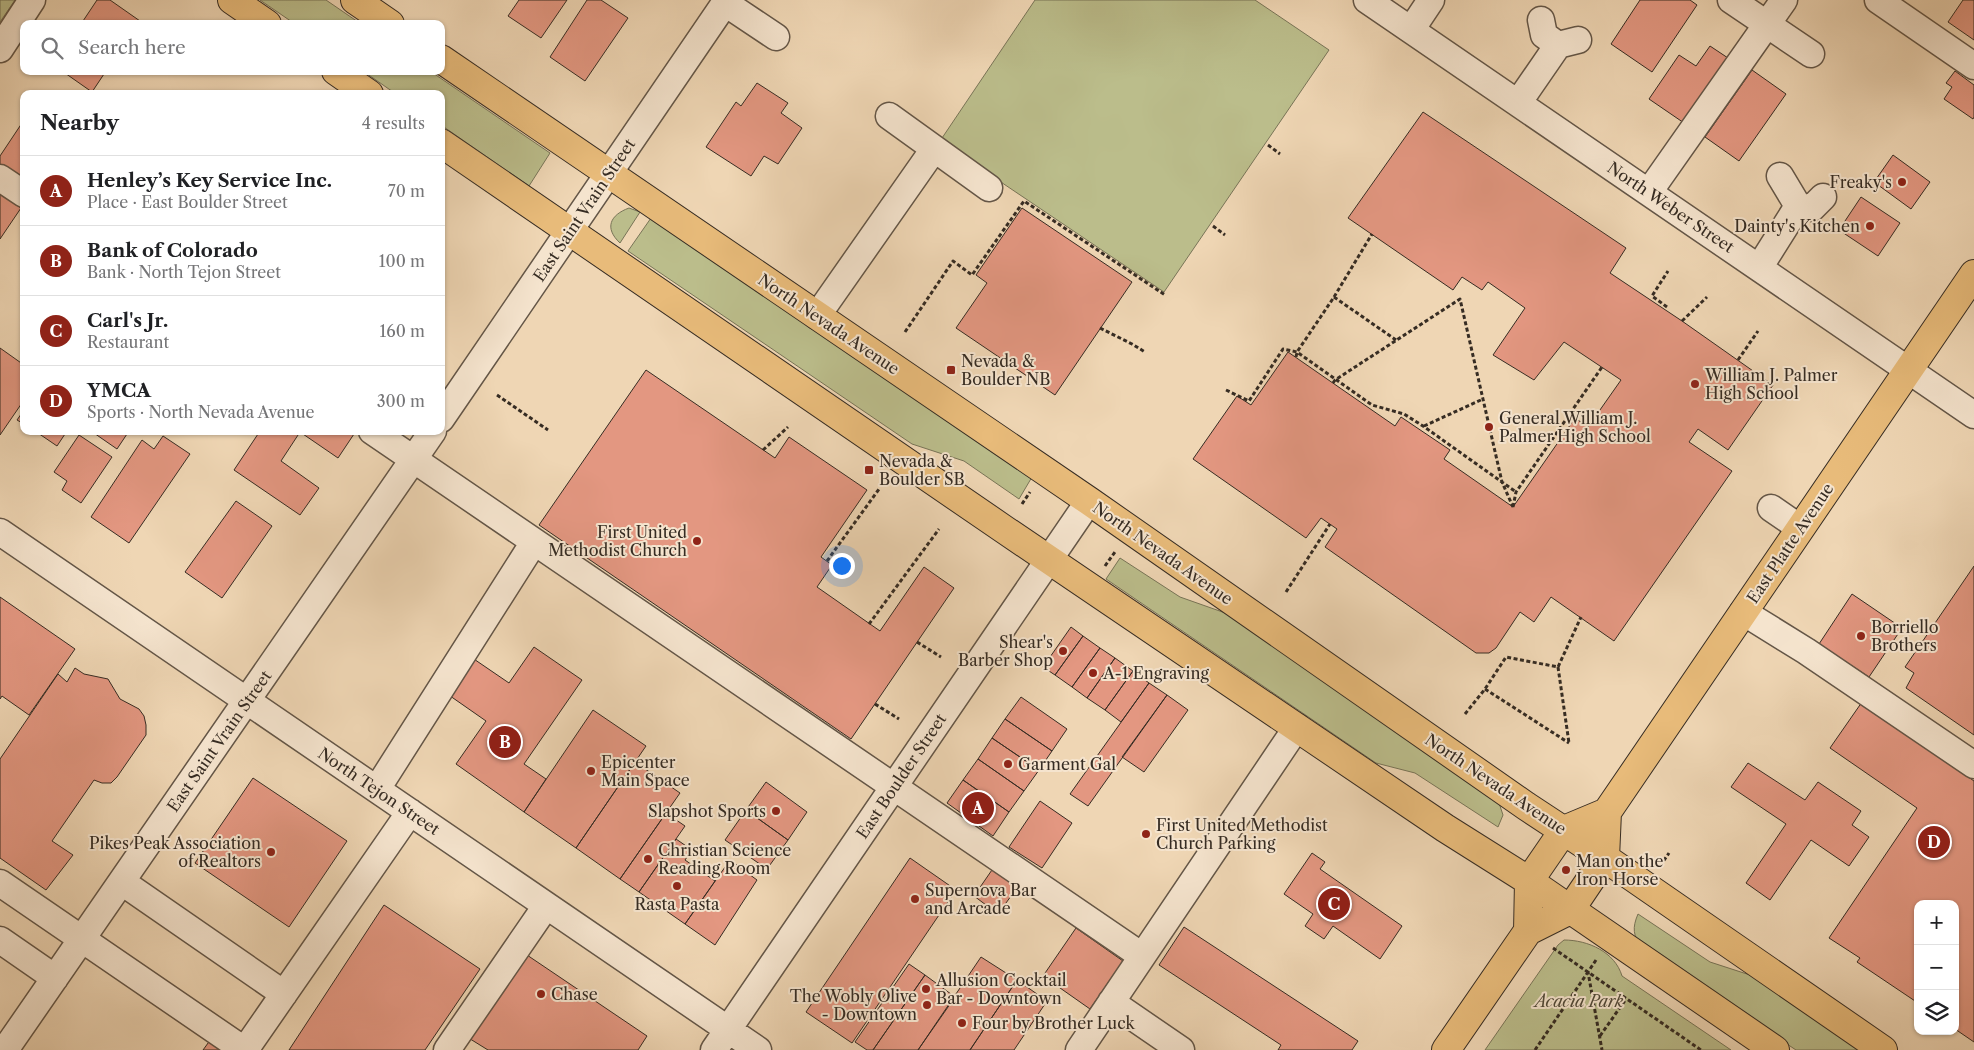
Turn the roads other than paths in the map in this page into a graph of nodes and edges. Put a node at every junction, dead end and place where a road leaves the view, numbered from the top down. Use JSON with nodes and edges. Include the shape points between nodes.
{"nodes":[{"id":1,"x":32,"y":0,"type":"edge"},
{"id":2,"x":232,"y":0,"type":"edge"},
{"id":3,"x":355,"y":0,"type":"edge"},
{"id":4,"x":1367,"y":0,"type":"edge"},
{"id":5,"x":1431,"y":0,"type":"edge"},
{"id":6,"x":1731,"y":0,"type":"edge"},
{"id":7,"x":1784,"y":0,"type":"edge"},
{"id":8,"x":1878,"y":0,"type":"edge"},
{"id":9,"x":726,"y":1,"type":"edge"},
{"id":10,"x":261,"y":20,"type":"edge"},
{"id":11,"x":384,"y":20,"type":"edge"},
{"id":12,"x":1541,"y":20,"type":"dead end"},
{"id":13,"x":1767,"y":24,"type":"junction"},
{"id":14,"x":1411,"y":30,"type":"junction"},
{"id":15,"x":776,"y":37,"type":"dead end"},
{"id":16,"x":0,"y":49,"type":"edge"},
{"id":17,"x":1811,"y":54,"type":"dead end"},
{"id":18,"x":445,"y":62,"type":"edge"},
{"id":19,"x":1974,"y":66,"type":"edge"},
{"id":20,"x":342,"y":75,"type":"edge"},
{"id":21,"x":363,"y":90,"type":"edge"},
{"id":22,"x":1518,"y":103,"type":"junction"},
{"id":23,"x":889,"y":116,"type":"dead end"},
{"id":24,"x":445,"y":146,"type":"edge"},
{"id":25,"x":934,"y":150,"type":"junction"},
{"id":26,"x":608,"y":173,"type":"junction"},
{"id":27,"x":1780,"y":176,"type":"dead end"},
{"id":28,"x":0,"y":178,"type":"edge"},
{"id":29,"x":989,"y":188,"type":"dead end"},
{"id":30,"x":20,"y":191,"type":"edge"},
{"id":31,"x":1649,"y":192,"type":"junction"},
{"id":32,"x":1822,"y":198,"type":"dead end"},
{"id":33,"x":1798,"y":206,"type":"junction"},
{"id":34,"x":570,"y":231,"type":"junction"},
{"id":35,"x":1759,"y":268,"type":"junction"},
{"id":36,"x":1974,"y":274,"type":"edge"},
{"id":37,"x":817,"y":316,"type":"junction"},
{"id":38,"x":1908,"y":370,"type":"junction"},
{"id":39,"x":445,"y":413,"type":"edge"},
{"id":40,"x":1974,"y":415,"type":"edge"},
{"id":41,"x":378,"y":435,"type":"edge"},
{"id":42,"x":430,"y":435,"type":"edge"},
{"id":43,"x":413,"y":460,"type":"junction"},
{"id":44,"x":1089,"y":501,"type":"junction"},
{"id":45,"x":1771,"y":508,"type":"dead end"},
{"id":46,"x":1800,"y":528,"type":"junction"},
{"id":47,"x":0,"y":532,"type":"edge"},
{"id":48,"x":534,"y":542,"type":"junction"},
{"id":49,"x":1048,"y":560,"type":"junction"},
{"id":50,"x":1743,"y":612,"type":"junction"},
{"id":51,"x":247,"y":701,"type":"junction"},
{"id":52,"x":1297,"y":727,"type":"junction"},
{"id":53,"x":1974,"y":765,"type":"edge"},
{"id":54,"x":894,"y":787,"type":"junction"},
{"id":55,"x":377,"y":789,"type":"junction"},
{"id":56,"x":410,"y":812,"type":"junction"},
{"id":57,"x":1607,"y":812,"type":"junction"},
{"id":58,"x":1564,"y":830,"type":"junction"},
{"id":59,"x":1605,"y":858,"type":"junction"},
{"id":60,"x":122,"y":882,"type":"junction"},
{"id":61,"x":1529,"y":882,"type":"junction"},
{"id":62,"x":0,"y":883,"type":"edge"},
{"id":63,"x":546,"y":906,"type":"junction"},
{"id":64,"x":1570,"y":910,"type":"junction"},
{"id":65,"x":1528,"y":931,"type":"junction"},
{"id":66,"x":82,"y":939,"type":"junction"},
{"id":67,"x":0,"y":940,"type":"edge"},
{"id":68,"x":1142,"y":956,"type":"junction"},
{"id":69,"x":55,"y":978,"type":"junction"},
{"id":70,"x":284,"y":994,"type":"junction"},
{"id":71,"x":1111,"y":1002,"type":"junction"},
{"id":72,"x":721,"y":1040,"type":"edge"},
{"id":73,"x":5,"y":1050,"type":"edge"},
{"id":74,"x":244,"y":1050,"type":"edge"},
{"id":75,"x":447,"y":1050,"type":"edge"},
{"id":76,"x":758,"y":1050,"type":"edge"},
{"id":77,"x":1079,"y":1050,"type":"edge"},
{"id":78,"x":1181,"y":1050,"type":"edge"},
{"id":79,"x":1446,"y":1050,"type":"edge"},
{"id":80,"x":1775,"y":1050,"type":"edge"},
{"id":81,"x":1883,"y":1050,"type":"edge"}],
"edges":[{"from":1,"to":16,"type":"street"},
{"from":2,"to":10,"type":"main road"},
{"from":3,"to":11,"type":"main road"},
{"from":4,"to":14,"type":"street","name":"North Weber Street"},
{"from":5,"to":14,"type":"street"},
{"from":6,"to":13,"type":"street"},
{"from":7,"to":13,"type":"street"},
{"from":8,"to":19,"type":"street"},
{"from":9,"to":15,"type":"street"},
{"from":9,"to":26,"type":"street","name":"East Saint Vrain Street"},
{"from":12,"to":22,"type":"street","via":[[1544,35],[1568,42]]},
{"from":13,"to":17,"type":"street"},
{"from":13,"to":31,"type":"street"},
{"from":14,"to":22,"type":"street","name":"North Weber Street"},
{"from":18,"to":26,"type":"main road","name":"North Nevada Avenue"},
{"from":20,"to":21,"type":"main road"},
{"from":22,"to":31,"type":"street","name":"North Weber Street"},
{"from":23,"to":25,"type":"street"},
{"from":24,"to":34,"type":"main road"},
{"from":25,"to":29,"type":"street"},
{"from":25,"to":37,"type":"street"},
{"from":26,"to":34,"type":"street","name":"East Saint Vrain Street"},
{"from":26,"to":37,"type":"main road","name":"North Nevada Avenue"},
{"from":27,"to":33,"type":"street"},
{"from":28,"to":30,"type":"street"},
{"from":31,"to":35,"type":"street","name":"North Weber Street"},
{"from":32,"to":33,"type":"street","via":[[1812,208]]},
{"from":33,"to":35,"type":"street"},
{"from":34,"to":39,"type":"street","name":"East Saint Vrain Street"},
{"from":34,"to":49,"type":"main road"},
{"from":35,"to":38,"type":"street","name":"North Weber Street"},
{"from":36,"to":38,"type":"main road","name":"East Platte Avenue"},
{"from":37,"to":44,"type":"main road","name":"North Nevada Avenue"},
{"from":38,"to":40,"type":"street","name":"North Weber Street"},
{"from":38,"to":46,"type":"main road","name":"East Platte Avenue"},
{"from":41,"to":43,"type":"street"},
{"from":42,"to":43,"type":"street","name":"East Saint Vrain Street"},
{"from":43,"to":48,"type":"street"},
{"from":43,"to":51,"type":"street","name":"East Saint Vrain Street"},
{"from":44,"to":49,"type":"street","name":"East Boulder Street"},
{"from":44,"to":58,"type":"main road","name":"North Nevada Avenue"},
{"from":45,"to":46,"type":"street"},
{"from":46,"to":50,"type":"main road","name":"East Platte Avenue"},
{"from":47,"to":51,"type":"street","name":"North Tejon Street"},
{"from":48,"to":54,"type":"street"},
{"from":48,"to":55,"type":"street"},
{"from":49,"to":52,"type":"main road"},
{"from":49,"to":54,"type":"street","name":"East Boulder Street"},
{"from":50,"to":53,"type":"street"},
{"from":50,"to":57,"type":"main road","name":"East Platte Avenue"},
{"from":51,"to":55,"type":"street","name":"North Tejon Street"},
{"from":51,"to":60,"type":"street","name":"East Saint Vrain Street"},
{"from":52,"to":61,"type":"main road"},
{"from":52,"to":68,"type":"street"},
{"from":54,"to":68,"type":"street"},
{"from":54,"to":72,"type":"street","name":"East Boulder Street"},
{"from":55,"to":56,"type":"street","name":"North Tejon Street"},
{"from":56,"to":63,"type":"street","name":"North Tejon Street"},
{"from":56,"to":70,"type":"street"},
{"from":57,"to":58,"type":"main road"},
{"from":57,"to":59,"type":"main road"},
{"from":58,"to":59,"type":"main road","name":"North Nevada Avenue"},
{"from":58,"to":61,"type":"main road"},
{"from":59,"to":64,"type":"main road"},
{"from":59,"to":81,"type":"main road","name":"North Nevada Avenue"},
{"from":60,"to":66,"type":"street","name":"East Saint Vrain Street"},
{"from":60,"to":70,"type":"street"},
{"from":61,"to":64,"type":"main road"},
{"from":61,"to":65,"type":"main road"},
{"from":62,"to":66,"type":"street"},
{"from":63,"to":72,"type":"street","name":"North Tejon Street"},
{"from":63,"to":75,"type":"street"},
{"from":64,"to":65,"type":"main road"},
{"from":64,"to":80,"type":"main road"},
{"from":65,"to":79,"type":"main road"},
{"from":66,"to":69,"type":"street","name":"East Saint Vrain Street"},
{"from":66,"to":74,"type":"street"},
{"from":67,"to":69,"type":"street"},
{"from":68,"to":71,"type":"street"},
{"from":69,"to":73,"type":"street","name":"East Saint Vrain Street"},
{"from":70,"to":74,"type":"street"},
{"from":71,"to":77,"type":"street"},
{"from":71,"to":78,"type":"street"},
{"from":72,"to":76,"type":"street","name":"North Tejon Street"}]}
